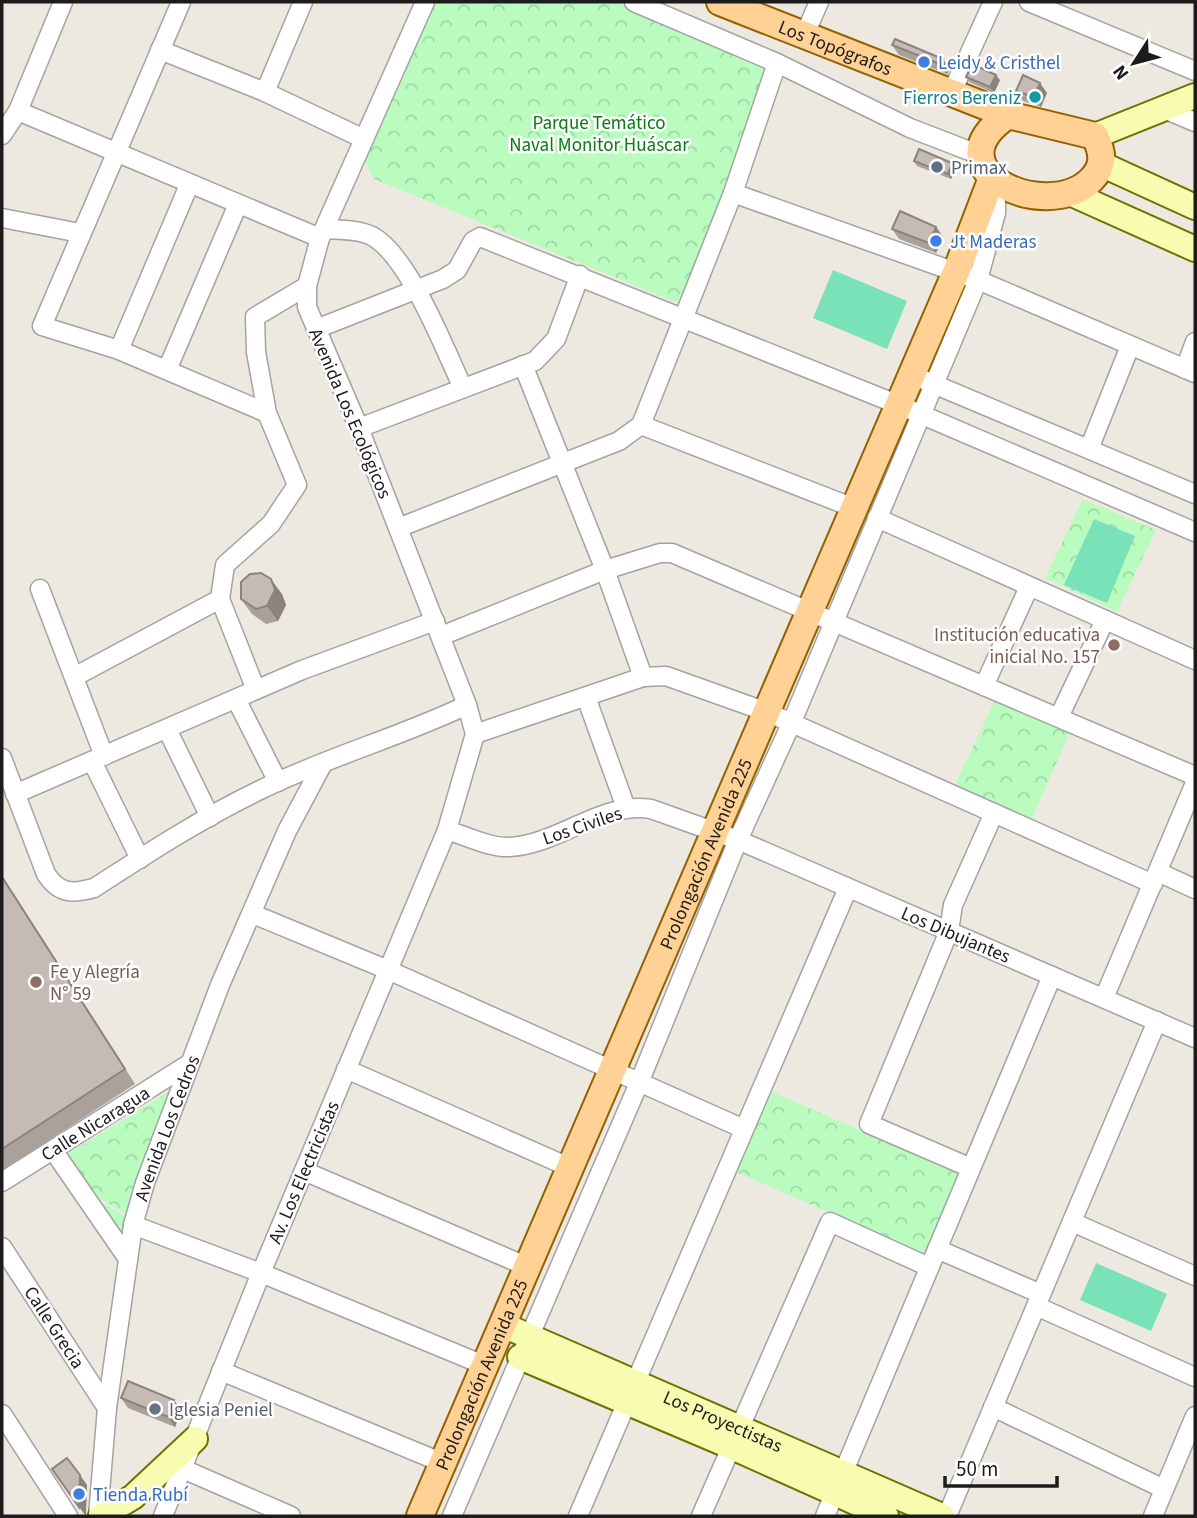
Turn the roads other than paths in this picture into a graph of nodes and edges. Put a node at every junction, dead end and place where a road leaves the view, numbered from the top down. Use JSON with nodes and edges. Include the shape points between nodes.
{"nodes":[{"id":1,"x":63,"y":2,"type":"edge"},
{"id":2,"x":181,"y":2,"type":"edge"},
{"id":3,"x":303,"y":2,"type":"edge"},
{"id":4,"x":425,"y":2,"type":"edge"},
{"id":5,"x":634,"y":2,"type":"edge"},
{"id":6,"x":720,"y":2,"type":"edge"},
{"id":7,"x":819,"y":2,"type":"edge"},
{"id":8,"x":993,"y":2,"type":"edge"},
{"id":9,"x":1028,"y":2,"type":"edge"},
{"id":10,"x":804,"y":36,"type":"junction"},
{"id":11,"x":160,"y":50,"type":"junction"},
{"id":12,"x":777,"y":63,"type":"junction"},
{"id":13,"x":1193,"y":64,"type":"edge"},
{"id":14,"x":265,"y":92,"type":"junction"},
{"id":15,"x":951,"y":94,"type":"junction"},
{"id":16,"x":1195,"y":96,"type":"edge"},
{"id":17,"x":1164,"y":108,"type":"junction"},
{"id":18,"x":18,"y":111,"type":"junction"},
{"id":19,"x":1008,"y":116,"type":"junction"},
{"id":20,"x":1195,"y":122,"type":"edge"},
{"id":21,"x":2,"y":135,"type":"edge"},
{"id":22,"x":1095,"y":136,"type":"junction"},
{"id":23,"x":364,"y":139,"type":"junction"},
{"id":24,"x":981,"y":150,"type":"junction"},
{"id":25,"x":115,"y":153,"type":"junction"},
{"id":26,"x":1101,"y":164,"type":"junction"},
{"id":27,"x":990,"y":184,"type":"junction"},
{"id":28,"x":189,"y":185,"type":"junction"},
{"id":29,"x":733,"y":193,"type":"junction"},
{"id":30,"x":1070,"y":193,"type":"junction"},
{"id":31,"x":237,"y":204,"type":"junction"},
{"id":32,"x":1195,"y":207,"type":"edge"},
{"id":33,"x":2,"y":218,"type":"edge"},
{"id":34,"x":80,"y":233,"type":"junction"},
{"id":35,"x":322,"y":233,"type":"junction"},
{"id":36,"x":1195,"y":248,"type":"edge"},
{"id":37,"x":580,"y":275,"type":"junction"},
{"id":38,"x":967,"y":276,"type":"junction"},
{"id":39,"x":307,"y":286,"type":"junction"},
{"id":40,"x":416,"y":290,"type":"junction"},
{"id":41,"x":684,"y":317,"type":"junction"},
{"id":42,"x":316,"y":329,"type":"junction"},
{"id":43,"x":1195,"y":342,"type":"edge"},
{"id":44,"x":1130,"y":346,"type":"junction"},
{"id":45,"x":119,"y":350,"type":"junction"},
{"id":46,"x":523,"y":365,"type":"junction"},
{"id":47,"x":167,"y":370,"type":"junction"},
{"id":48,"x":1190,"y":371,"type":"edge"},
{"id":49,"x":923,"y":379,"type":"junction"},
{"id":50,"x":463,"y":388,"type":"junction"},
{"id":51,"x":910,"y":410,"type":"junction"},
{"id":52,"x":267,"y":413,"type":"junction"},
{"id":53,"x":641,"y":425,"type":"junction"},
{"id":54,"x":359,"y":428,"type":"junction"},
{"id":55,"x":1089,"y":449,"type":"junction"},
{"id":56,"x":561,"y":465,"type":"junction"},
{"id":57,"x":1195,"y":494,"type":"edge"},
{"id":58,"x":866,"y":513,"type":"junction"},
{"id":59,"x":398,"y":528,"type":"junction"},
{"id":60,"x":1195,"y":531,"type":"edge"},
{"id":61,"x":605,"y":570,"type":"junction"},
{"id":62,"x":1029,"y":587,"type":"junction"},
{"id":63,"x":40,"y":589,"type":"dead end"},
{"id":64,"x":220,"y":599,"type":"junction"},
{"id":65,"x":821,"y":617,"type":"junction"},
{"id":66,"x":1105,"y":620,"type":"junction"},
{"id":67,"x":438,"y":628,"type":"junction"},
{"id":68,"x":1195,"y":660,"type":"edge"},
{"id":69,"x":74,"y":677,"type":"junction"},
{"id":70,"x":643,"y":677,"type":"junction"},
{"id":71,"x":984,"y":686,"type":"junction"},
{"id":72,"x":256,"y":690,"type":"junction"},
{"id":73,"x":586,"y":697,"type":"junction"},
{"id":74,"x":236,"y":699,"type":"junction"},
{"id":75,"x":467,"y":705,"type":"junction"},
{"id":76,"x":767,"y":712,"type":"junction"},
{"id":77,"x":1059,"y":717,"type":"junction"},
{"id":78,"x":791,"y":724,"type":"junction"},
{"id":79,"x":167,"y":729,"type":"junction"},
{"id":80,"x":475,"y":734,"type":"junction"},
{"id":81,"x":98,"y":758,"type":"junction"},
{"id":82,"x":3,"y":764,"type":"edge"},
{"id":83,"x":322,"y":765,"type":"junction"},
{"id":84,"x":1195,"y":776,"type":"edge"},
{"id":85,"x":278,"y":782,"type":"junction"},
{"id":86,"x":1195,"y":782,"type":"edge"},
{"id":87,"x":15,"y":794,"type":"junction"},
{"id":88,"x":626,"y":808,"type":"junction"},
{"id":89,"x":994,"y":813,"type":"junction"},
{"id":90,"x":211,"y":817,"type":"junction"},
{"id":91,"x":447,"y":830,"type":"junction"},
{"id":92,"x":727,"y":835,"type":"junction"},
{"id":93,"x":140,"y":859,"type":"junction"},
{"id":94,"x":1155,"y":878,"type":"junction"},
{"id":95,"x":848,"y":888,"type":"junction"},
{"id":96,"x":1195,"y":889,"type":"edge"},
{"id":97,"x":253,"y":914,"type":"junction"},
{"id":98,"x":949,"y":931,"type":"junction"},
{"id":99,"x":388,"y":970,"type":"junction"},
{"id":100,"x":1052,"y":976,"type":"junction"},
{"id":101,"x":1104,"y":998,"type":"junction"},
{"id":102,"x":1157,"y":1021,"type":"junction"},
{"id":103,"x":1195,"y":1038,"type":"edge"},
{"id":104,"x":187,"y":1065,"type":"junction"},
{"id":105,"x":346,"y":1069,"type":"junction"},
{"id":106,"x":613,"y":1071,"type":"junction"},
{"id":107,"x":639,"y":1083,"type":"junction"},
{"id":108,"x":744,"y":1129,"type":"junction"},
{"id":109,"x":53,"y":1150,"type":"junction"},
{"id":110,"x":571,"y":1168,"type":"junction"},
{"id":111,"x":971,"y":1168,"type":"junction"},
{"id":112,"x":304,"y":1171,"type":"junction"},
{"id":113,"x":2,"y":1182,"type":"edge"},
{"id":114,"x":1072,"y":1222,"type":"junction"},
{"id":115,"x":133,"y":1226,"type":"junction"},
{"id":116,"x":2,"y":1247,"type":"edge"},
{"id":117,"x":937,"y":1249,"type":"junction"},
{"id":118,"x":128,"y":1259,"type":"junction"},
{"id":119,"x":528,"y":1267,"type":"junction"},
{"id":120,"x":929,"y":1267,"type":"junction"},
{"id":121,"x":261,"y":1273,"type":"junction"},
{"id":122,"x":1195,"y":1276,"type":"edge"},
{"id":123,"x":1039,"y":1300,"type":"junction"},
{"id":124,"x":503,"y":1325,"type":"junction"},
{"id":125,"x":525,"y":1346,"type":"junction"},
{"id":126,"x":486,"y":1366,"type":"junction"},
{"id":127,"x":221,"y":1371,"type":"junction"},
{"id":128,"x":1195,"y":1377,"type":"edge"},
{"id":129,"x":632,"y":1391,"type":"junction"},
{"id":130,"x":993,"y":1407,"type":"junction"},
{"id":131,"x":107,"y":1408,"type":"junction"},
{"id":132,"x":2,"y":1414,"type":"edge"},
{"id":133,"x":1195,"y":1416,"type":"edge"},
{"id":134,"x":734,"y":1436,"type":"junction"},
{"id":135,"x":195,"y":1439,"type":"junction"},
{"id":136,"x":443,"y":1463,"type":"junction"},
{"id":137,"x":183,"y":1469,"type":"junction"},
{"id":138,"x":839,"y":1483,"type":"junction"},
{"id":139,"x":1164,"y":1489,"type":"junction"},
{"id":140,"x":68,"y":1516,"type":"edge"},
{"id":141,"x":99,"y":1516,"type":"edge"},
{"id":142,"x":163,"y":1516,"type":"edge"},
{"id":143,"x":291,"y":1516,"type":"edge"},
{"id":144,"x":420,"y":1516,"type":"edge"},
{"id":145,"x":452,"y":1516,"type":"edge"},
{"id":146,"x":578,"y":1516,"type":"edge"},
{"id":147,"x":701,"y":1516,"type":"edge"},
{"id":148,"x":825,"y":1516,"type":"edge"},
{"id":149,"x":886,"y":1516,"type":"edge"},
{"id":150,"x":945,"y":1516,"type":"edge"},
{"id":151,"x":1153,"y":1516,"type":"edge"}],
"edges":[{"from":1,"to":18,"type":"street"},
{"from":2,"to":11,"type":"street"},
{"from":3,"to":14,"type":"street"},
{"from":4,"to":23,"type":"street","name":"Avenida Los Ecológicos"},
{"from":5,"to":12,"type":"street"},
{"from":6,"to":10,"type":"main road","name":"Los Topógrafos"},
{"from":7,"to":10,"type":"street"},
{"from":8,"to":15,"type":"street"},
{"from":9,"to":13,"type":"street"},
{"from":10,"to":15,"type":"main road","name":"Los Topógrafos"},
{"from":11,"to":14,"type":"street"},
{"from":11,"to":25,"type":"street"},
{"from":12,"to":24,"type":"street","via":[[910,128]]},
{"from":12,"to":29,"type":"street"},
{"from":14,"to":23,"type":"street"},
{"from":15,"to":19,"type":"main road","name":"Los Topógrafos"},
{"from":15,"to":24,"type":"main road","via":[[975,126]]},
{"from":16,"to":17,"type":"street"},
{"from":17,"to":20,"type":"street"},
{"from":17,"to":22,"type":"street"},
{"from":18,"to":21,"type":"street"},
{"from":18,"to":25,"type":"street"},
{"from":19,"to":22,"type":"main road"},
{"from":19,"to":24,"type":"main road","via":[[986,133]]},
{"from":22,"to":26,"type":"main road","via":[[1102,150]]},
{"from":23,"to":35,"type":"street","name":"Avenida Los Ecológicos"},
{"from":24,"to":27,"type":"main road"},
{"from":25,"to":28,"type":"street"},
{"from":25,"to":34,"type":"street"},
{"from":26,"to":30,"type":"main road","via":[[1085,186]]},
{"from":26,"to":32,"type":"street"},
{"from":27,"to":30,"type":"main road","via":[[1044,196]]},
{"from":27,"to":38,"type":"main road","name":"Prolongación Avenida 225"},
{"from":28,"to":31,"type":"street"},
{"from":28,"to":45,"type":"street"},
{"from":29,"to":38,"type":"street"},
{"from":29,"to":41,"type":"street"},
{"from":30,"to":36,"type":"street"},
{"from":31,"to":35,"type":"street"},
{"from":31,"to":47,"type":"street"},
{"from":33,"to":34,"type":"street"},
{"from":34,"to":45,"type":"street","via":[[42,326]]},
{"from":35,"to":39,"type":"street","name":"Avenida Los Ecológicos"},
{"from":35,"to":40,"type":"street","via":[[372,236],[385,246]]},
{"from":37,"to":40,"type":"street","via":[[476,237],[457,270]]},
{"from":37,"to":41,"type":"street"},
{"from":37,"to":46,"type":"street","via":[[556,340]]},
{"from":38,"to":44,"type":"street"},
{"from":38,"to":49,"type":"main road","name":"Prolongación Avenida 225"},
{"from":39,"to":42,"type":"street","name":"Avenida Los Ecológicos","via":[[307,307]]},
{"from":39,"to":52,"type":"street","via":[[255,317]]},
{"from":40,"to":42,"type":"street"},
{"from":40,"to":50,"type":"street"},
{"from":41,"to":51,"type":"street"},
{"from":41,"to":53,"type":"street"},
{"from":42,"to":54,"type":"street","name":"Avenida Los Ecológicos"},
{"from":43,"to":48,"type":"street"},
{"from":44,"to":48,"type":"street"},
{"from":44,"to":55,"type":"street"},
{"from":45,"to":47,"type":"street"},
{"from":46,"to":50,"type":"street"},
{"from":46,"to":56,"type":"street"},
{"from":47,"to":52,"type":"street"},
{"from":49,"to":51,"type":"main road","name":"Prolongación Avenida 225"},
{"from":49,"to":55,"type":"street"},
{"from":50,"to":54,"type":"street"},
{"from":51,"to":58,"type":"main road","name":"Prolongación Avenida 225"},
{"from":51,"to":60,"type":"street"},
{"from":52,"to":64,"type":"street","via":[[297,485],[271,524],[225,565]]},
{"from":53,"to":56,"type":"street","via":[[619,441]]},
{"from":53,"to":58,"type":"street"},
{"from":54,"to":59,"type":"street","name":"Avenida Los Ecológicos"},
{"from":55,"to":57,"type":"street"},
{"from":56,"to":59,"type":"street"},
{"from":56,"to":61,"type":"street"},
{"from":58,"to":62,"type":"street"},
{"from":58,"to":65,"type":"main road","name":"Prolongación Avenida 225"},
{"from":59,"to":67,"type":"street","name":"Avenida Los Ecológicos"},
{"from":61,"to":65,"type":"street","via":[[672,553]]},
{"from":61,"to":67,"type":"street"},
{"from":61,"to":70,"type":"street"},
{"from":62,"to":66,"type":"street"},
{"from":62,"to":71,"type":"street"},
{"from":63,"to":69,"type":"street"},
{"from":64,"to":69,"type":"street"},
{"from":64,"to":72,"type":"street"},
{"from":65,"to":71,"type":"street"},
{"from":65,"to":76,"type":"main road","name":"Prolongación Avenida 225"},
{"from":65,"to":78,"type":"street","name":"Prolongación Avenida 225"},
{"from":66,"to":68,"type":"street"},
{"from":66,"to":77,"type":"street"},
{"from":67,"to":72,"type":"street"},
{"from":67,"to":75,"type":"street","name":"Avenida Los Ecológicos"},
{"from":69,"to":81,"type":"street"},
{"from":70,"to":73,"type":"street"},
{"from":70,"to":76,"type":"street","via":[[666,676]]},
{"from":71,"to":77,"type":"street"},
{"from":72,"to":74,"type":"street"},
{"from":73,"to":80,"type":"street"},
{"from":73,"to":88,"type":"street"},
{"from":74,"to":79,"type":"street"},
{"from":74,"to":85,"type":"street"},
{"from":75,"to":80,"type":"street","name":"Avenida Los Ecológicos"},
{"from":75,"to":83,"type":"street"},
{"from":76,"to":78,"type":"street"},
{"from":76,"to":92,"type":"main road","name":"Prolongación Avenida 225"},
{"from":77,"to":84,"type":"street"},
{"from":78,"to":89,"type":"street"},
{"from":78,"to":92,"type":"street","name":"Prolongación Avenida 225"},
{"from":79,"to":81,"type":"street"},
{"from":79,"to":90,"type":"street"},
{"from":80,"to":91,"type":"street"},
{"from":81,"to":87,"type":"street"},
{"from":81,"to":93,"type":"street"},
{"from":82,"to":87,"type":"street"},
{"from":83,"to":85,"type":"street"},
{"from":83,"to":97,"type":"street","name":"Avenida Los Cedros","via":[[287,831]]},
{"from":85,"to":90,"type":"street"},
{"from":86,"to":94,"type":"street"},
{"from":87,"to":93,"type":"street","via":[[46,873],[53,885],[65,892],[94,888]]},
{"from":88,"to":91,"type":"street","name":"Los Civiles","via":[[556,836],[511,847]]},
{"from":88,"to":92,"type":"street","name":"Los Civiles","via":[[651,808]]},
{"from":89,"to":94,"type":"street"},
{"from":89,"to":98,"type":"street","via":[[953,905]]},
{"from":90,"to":93,"type":"street"},
{"from":91,"to":99,"type":"street","name":"Av. Los Electricistas"},
{"from":92,"to":95,"type":"street","name":"Los Dibujantes"},
{"from":92,"to":106,"type":"main road","name":"Prolongación Avenida 225"},
{"from":92,"to":107,"type":"street","name":"Prolongación Avenida 225"},
{"from":94,"to":96,"type":"street"},
{"from":94,"to":101,"type":"street"},
{"from":95,"to":98,"type":"street","name":"Los Dibujantes"},
{"from":95,"to":108,"type":"street"},
{"from":97,"to":99,"type":"street"},
{"from":97,"to":104,"type":"street","name":"Avenida Los Cedros"},
{"from":98,"to":100,"type":"street","name":"Los Dibujantes"},
{"from":98,"to":111,"type":"street","via":[[869,1124]]},
{"from":99,"to":105,"type":"street","name":"Av. Los Electricistas"},
{"from":99,"to":106,"type":"street"},
{"from":100,"to":101,"type":"street","name":"Los Dibujantes"},
{"from":100,"to":111,"type":"street"},
{"from":101,"to":102,"type":"street","name":"Los Dibujantes"},
{"from":102,"to":103,"type":"street","name":"Los Dibujantes"},
{"from":102,"to":114,"type":"street"},
{"from":104,"to":109,"type":"street","name":"Calle Nicaragua"},
{"from":104,"to":115,"type":"street","name":"Avenida Los Cedros"},
{"from":105,"to":110,"type":"street"},
{"from":105,"to":112,"type":"street","name":"Av. Los Electricistas"},
{"from":106,"to":107,"type":"street"},
{"from":106,"to":110,"type":"main road","name":"Prolongación Avenida 225"},
{"from":107,"to":108,"type":"street"},
{"from":107,"to":125,"type":"street","name":"Prolongación Avenida 225"},
{"from":108,"to":129,"type":"street"},
{"from":109,"to":113,"type":"street","name":"Calle Nicaragua"},
{"from":109,"to":118,"type":"street"},
{"from":110,"to":119,"type":"main road","name":"Prolongación Avenida 225"},
{"from":111,"to":117,"type":"street"},
{"from":112,"to":119,"type":"street"},
{"from":112,"to":121,"type":"street","name":"Av. Los Electricistas"},
{"from":114,"to":122,"type":"street"},
{"from":114,"to":123,"type":"street"},
{"from":115,"to":118,"type":"street","name":"Avenida Los Cedros"},
{"from":115,"to":121,"type":"street"},
{"from":116,"to":131,"type":"street","name":"Calle Grecia"},
{"from":117,"to":120,"type":"street"},
{"from":117,"to":123,"type":"street"},
{"from":118,"to":131,"type":"street","name":"Avenida Los Cedros"},
{"from":119,"to":124,"type":"main road","name":"Prolongación Avenida 225"},
{"from":120,"to":134,"type":"street","via":[[830,1222]]},
{"from":120,"to":138,"type":"street"},
{"from":121,"to":126,"type":"street"},
{"from":121,"to":127,"type":"street","name":"Av. Los Electricistas"},
{"from":123,"to":128,"type":"street"},
{"from":123,"to":130,"type":"street"},
{"from":124,"to":125,"type":"street","name":"Los Proyectistas"},
{"from":124,"to":126,"type":"main road","name":"Prolongación Avenida 225"},
{"from":125,"to":129,"type":"street","name":"Los Proyectistas"},
{"from":125,"to":145,"type":"street","name":"Prolongación Avenida 225"},
{"from":126,"to":136,"type":"main road","name":"Prolongación Avenida 225"},
{"from":127,"to":135,"type":"street","name":"Av. Los Electricistas"},
{"from":127,"to":136,"type":"street"},
{"from":129,"to":134,"type":"street","name":"Los Proyectistas"},
{"from":129,"to":146,"type":"street"},
{"from":130,"to":139,"type":"street"},
{"from":130,"to":150,"type":"street"},
{"from":131,"to":141,"type":"street","name":"Avenida Los Cedros"},
{"from":132,"to":140,"type":"street"},
{"from":133,"to":139,"type":"street"},
{"from":134,"to":138,"type":"street","name":"Los Proyectistas"},
{"from":134,"to":147,"type":"street"},
{"from":135,"to":137,"type":"street","name":"Av. Los Electricistas"},
{"from":135,"to":141,"type":"street","name":"Avenida Los Cedros","via":[[133,1497]]},
{"from":136,"to":144,"type":"main road","name":"Prolongación Avenida 225"},
{"from":137,"to":142,"type":"street","name":"Av. Los Electricistas"},
{"from":137,"to":143,"type":"street"},
{"from":138,"to":148,"type":"street"},
{"from":138,"to":149,"type":"street"},
{"from":138,"to":150,"type":"street","name":"Los Proyectistas"},
{"from":139,"to":151,"type":"street"}]}
